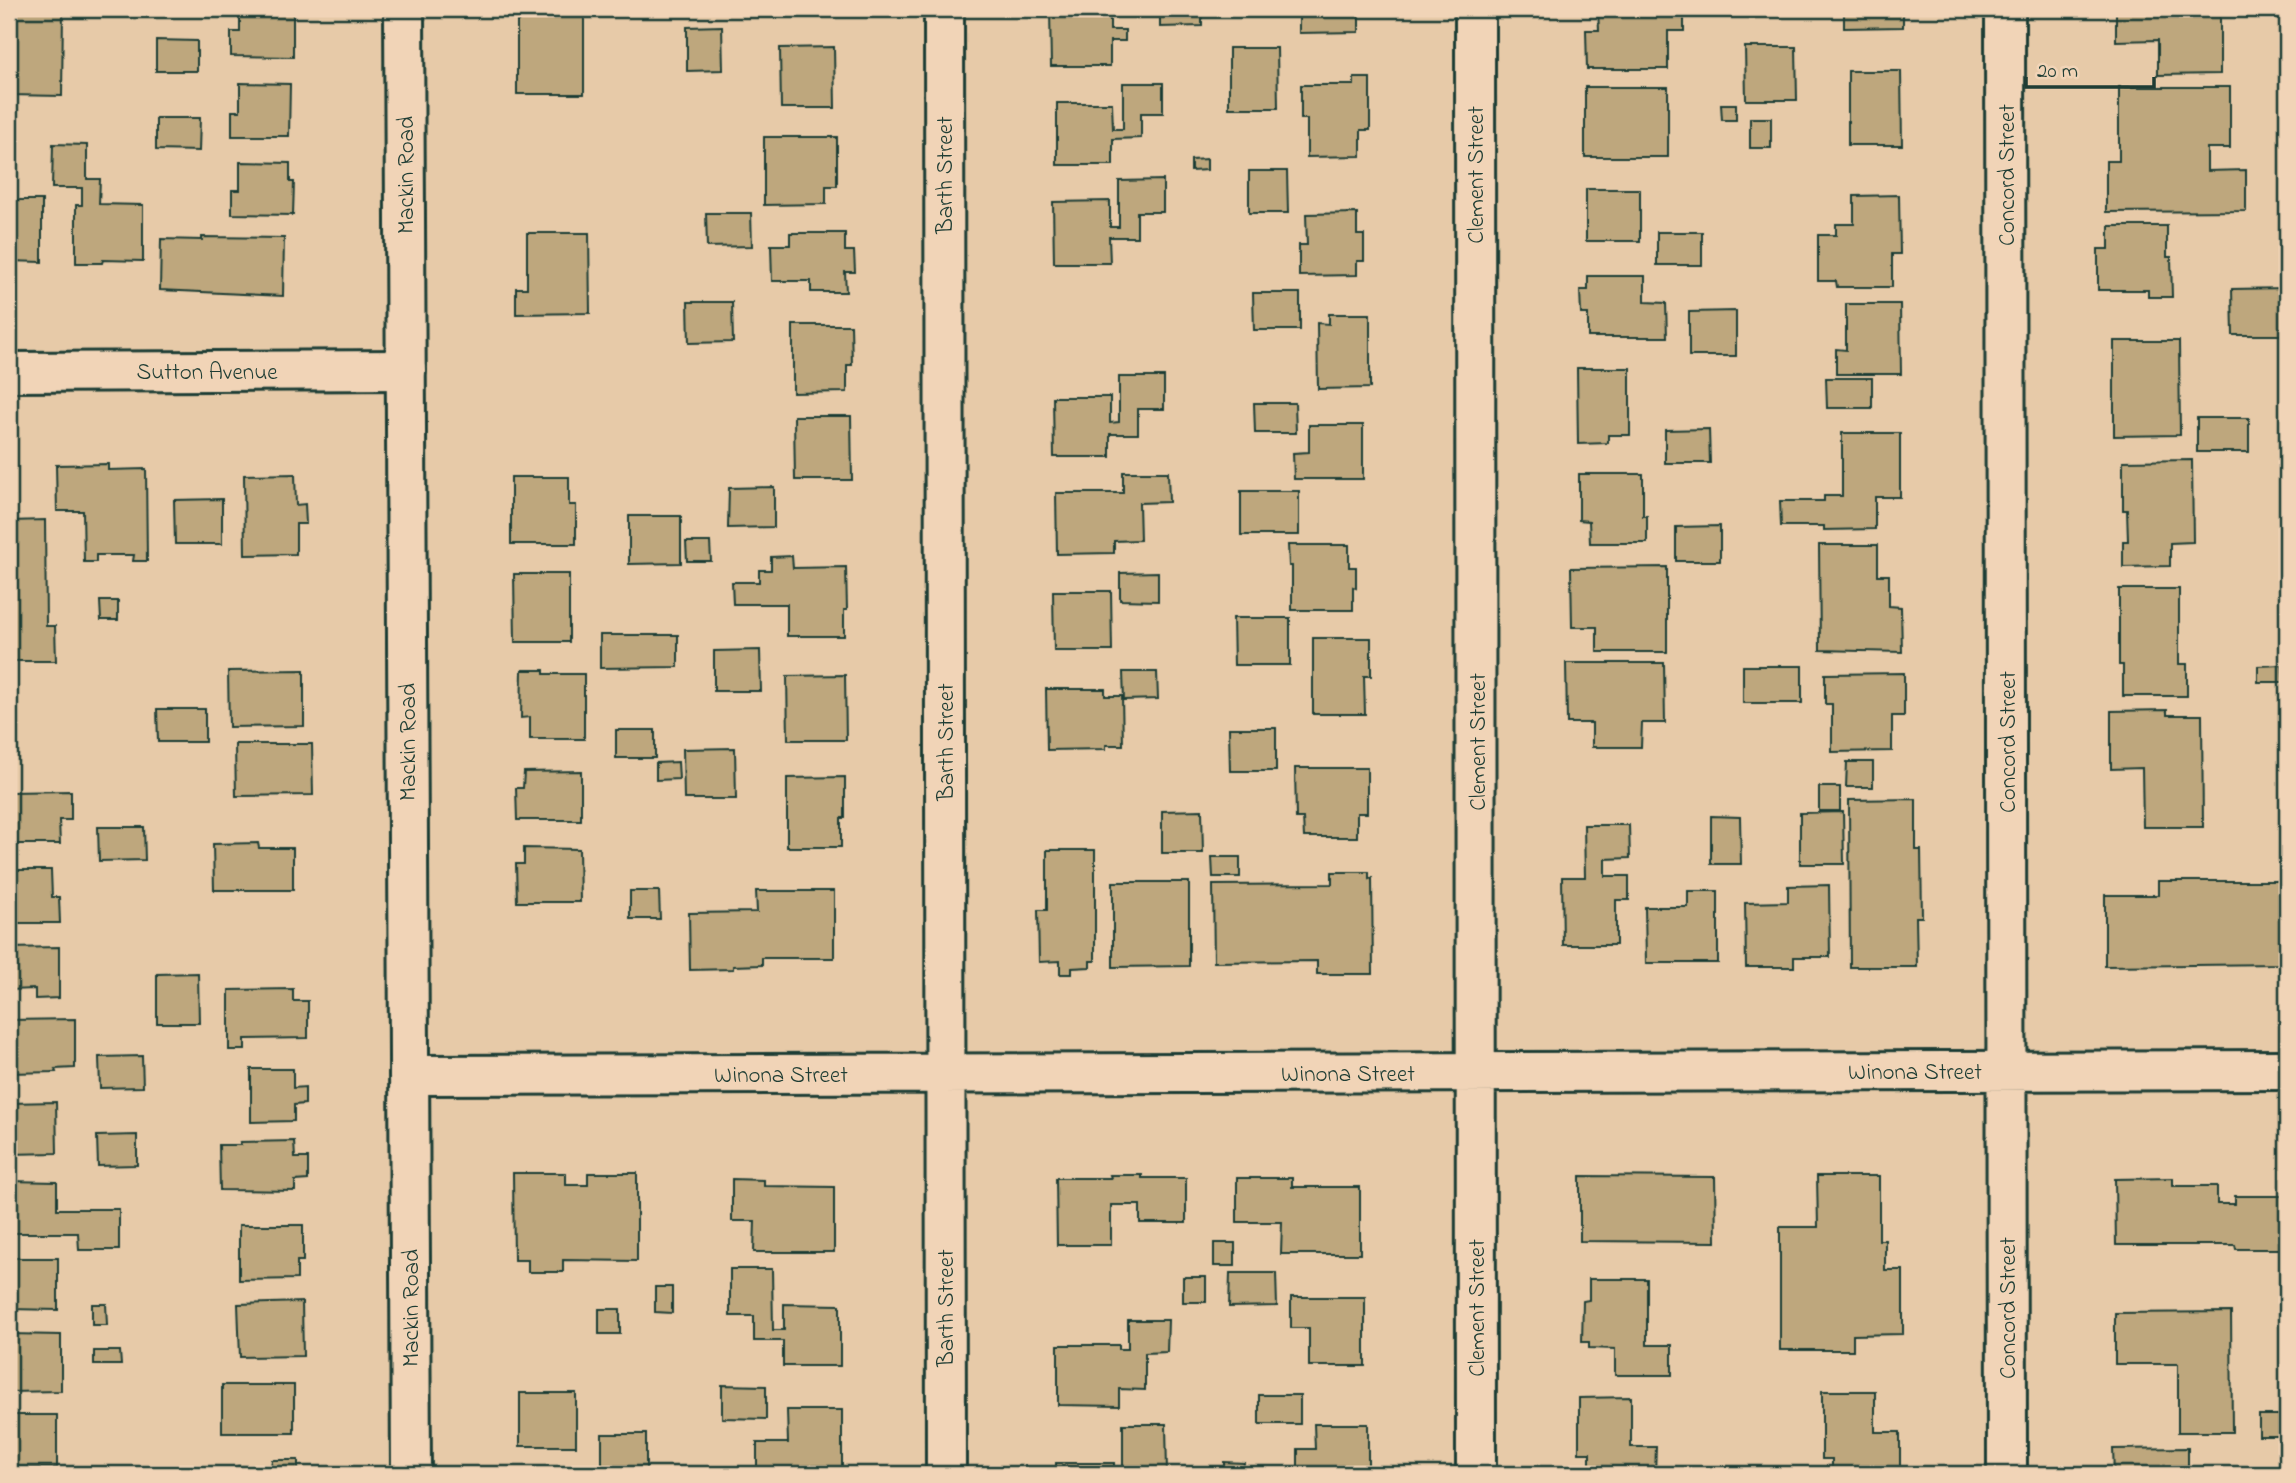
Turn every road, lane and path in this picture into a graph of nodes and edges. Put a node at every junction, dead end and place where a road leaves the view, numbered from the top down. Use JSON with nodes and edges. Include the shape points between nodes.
{"nodes":[{"id":1,"x":404,"y":9,"type":"edge"},
{"id":2,"x":944,"y":9,"type":"edge"},
{"id":3,"x":1475,"y":9,"type":"edge"},
{"id":4,"x":2005,"y":9,"type":"edge"},
{"id":5,"x":406,"y":370,"type":"junction"},
{"id":6,"x":9,"y":372,"type":"edge"},
{"id":7,"x":2007,"y":1070,"type":"junction"},
{"id":8,"x":2287,"y":1070,"type":"edge"},
{"id":9,"x":1476,"y":1072,"type":"junction"},
{"id":10,"x":409,"y":1074,"type":"junction"},
{"id":11,"x":945,"y":1074,"type":"junction"},
{"id":12,"x":411,"y":1474,"type":"edge"},
{"id":13,"x":946,"y":1474,"type":"edge"},
{"id":14,"x":1476,"y":1474,"type":"edge"},
{"id":15,"x":2007,"y":1474,"type":"edge"}],
"edges":[{"from":1,"to":5,"type":"street","name":"Mackin Road"},
{"from":2,"to":11,"type":"street","name":"Barth Street"},
{"from":3,"to":9,"type":"street","name":"Clement Street"},
{"from":4,"to":7,"type":"street","name":"Concord Street"},
{"from":5,"to":6,"type":"street","name":"Sutton Avenue"},
{"from":5,"to":10,"type":"street","name":"Mackin Road"},
{"from":7,"to":8,"type":"street","name":"Winona Street"},
{"from":7,"to":9,"type":"street","name":"Winona Street"},
{"from":7,"to":15,"type":"street","name":"Concord Street"},
{"from":9,"to":11,"type":"street","name":"Winona Street"},
{"from":9,"to":14,"type":"street","name":"Clement Street"},
{"from":10,"to":11,"type":"street","name":"Winona Street"},
{"from":10,"to":12,"type":"street","name":"Mackin Road"},
{"from":11,"to":13,"type":"street","name":"Barth Street"}]}
